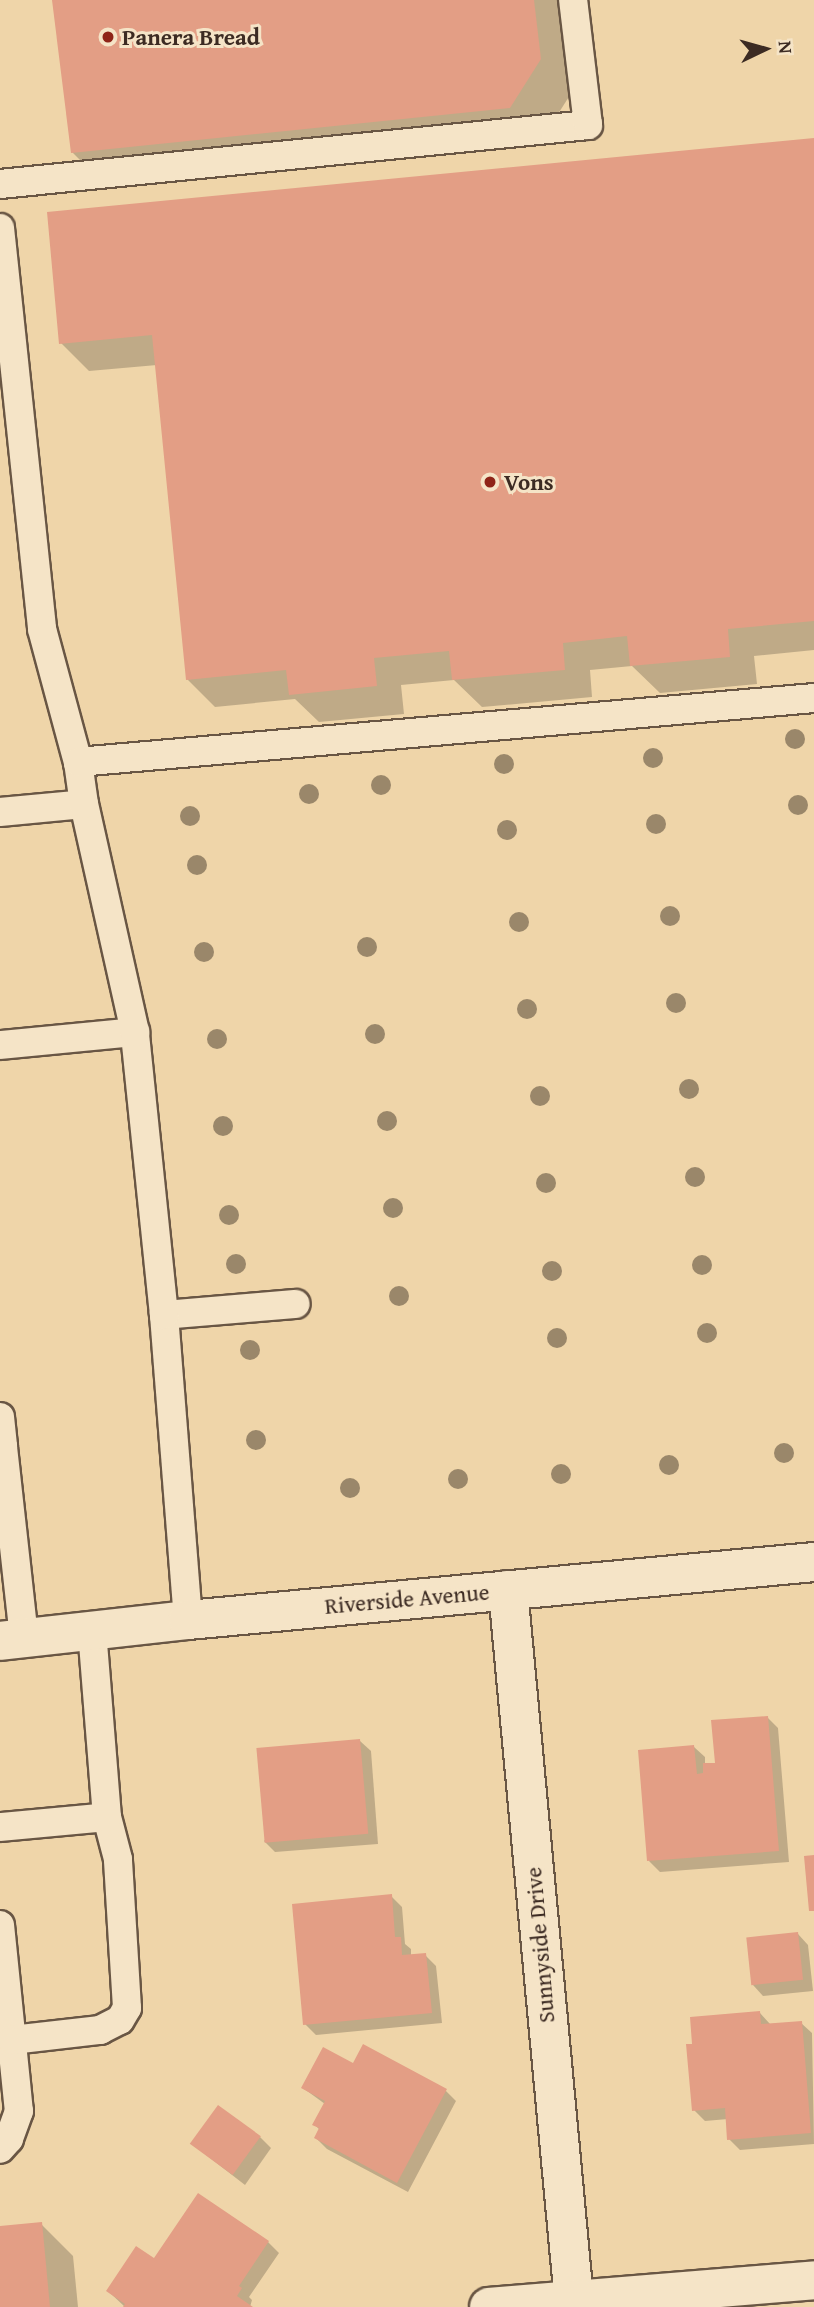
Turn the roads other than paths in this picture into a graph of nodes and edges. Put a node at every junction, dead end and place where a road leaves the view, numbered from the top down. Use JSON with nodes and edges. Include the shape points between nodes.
{"nodes":[{"id":1,"x":573,"y":0,"type":"edge"},
{"id":2,"x":0,"y":184,"type":"edge"},
{"id":3,"x":0,"y":228,"type":"edge"},
{"id":4,"x":3,"y":273,"type":"edge"},
{"id":5,"x":814,"y":698,"type":"edge"},
{"id":6,"x":78,"y":762,"type":"junction"},
{"id":7,"x":84,"y":804,"type":"junction"},
{"id":8,"x":0,"y":812,"type":"edge"},
{"id":9,"x":135,"y":1032,"type":"junction"},
{"id":10,"x":0,"y":1045,"type":"edge"},
{"id":11,"x":296,"y":1304,"type":"dead end"},
{"id":12,"x":164,"y":1315,"type":"junction"},
{"id":13,"x":0,"y":1417,"type":"edge"},
{"id":14,"x":1,"y":1447,"type":"edge"},
{"id":15,"x":814,"y":1562,"type":"edge"},
{"id":16,"x":508,"y":1590,"type":"junction"},
{"id":17,"x":188,"y":1620,"type":"junction"},
{"id":18,"x":92,"y":1630,"type":"junction"},
{"id":19,"x":12,"y":1639,"type":"edge"},
{"id":20,"x":107,"y":1817,"type":"junction"},
{"id":21,"x":0,"y":1827,"type":"edge"},
{"id":22,"x":0,"y":1925,"type":"edge"},
{"id":23,"x":12,"y":2040,"type":"junction"},
{"id":24,"x":4,"y":2144,"type":"edge"},
{"id":25,"x":814,"y":2280,"type":"edge"},
{"id":26,"x":574,"y":2300,"type":"junction"},
{"id":27,"x":489,"y":2307,"type":"edge"}],
"edges":[{"from":1,"to":2,"type":"lane","via":[[588,125]]},
{"from":3,"to":4,"type":"lane"},
{"from":4,"to":6,"type":"lane","via":[[42,629]]},
{"from":5,"to":6,"type":"lane"},
{"from":6,"to":7,"type":"lane"},
{"from":7,"to":8,"type":"lane"},
{"from":7,"to":9,"type":"lane"},
{"from":9,"to":10,"type":"lane"},
{"from":9,"to":12,"type":"lane"},
{"from":11,"to":12,"type":"lane"},
{"from":12,"to":17,"type":"lane"},
{"from":13,"to":14,"type":"lane"},
{"from":14,"to":19,"type":"lane"},
{"from":15,"to":16,"type":"street","name":"Riverside Avenue"},
{"from":16,"to":17,"type":"street","name":"Riverside Avenue"},
{"from":16,"to":26,"type":"street","name":"Sunnyside Drive"},
{"from":17,"to":18,"type":"street","name":"Riverside Avenue"},
{"from":18,"to":19,"type":"street","name":"Riverside Avenue"},
{"from":18,"to":20,"type":"lane"},
{"from":20,"to":21,"type":"lane"},
{"from":20,"to":23,"type":"lane","via":[[117,1858],[127,2008],[120,2020],[100,2030]]},
{"from":22,"to":23,"type":"lane"},
{"from":23,"to":24,"type":"lane","via":[[19,2111]]},
{"from":25,"to":26,"type":"street"},
{"from":26,"to":27,"type":"street"}]}
